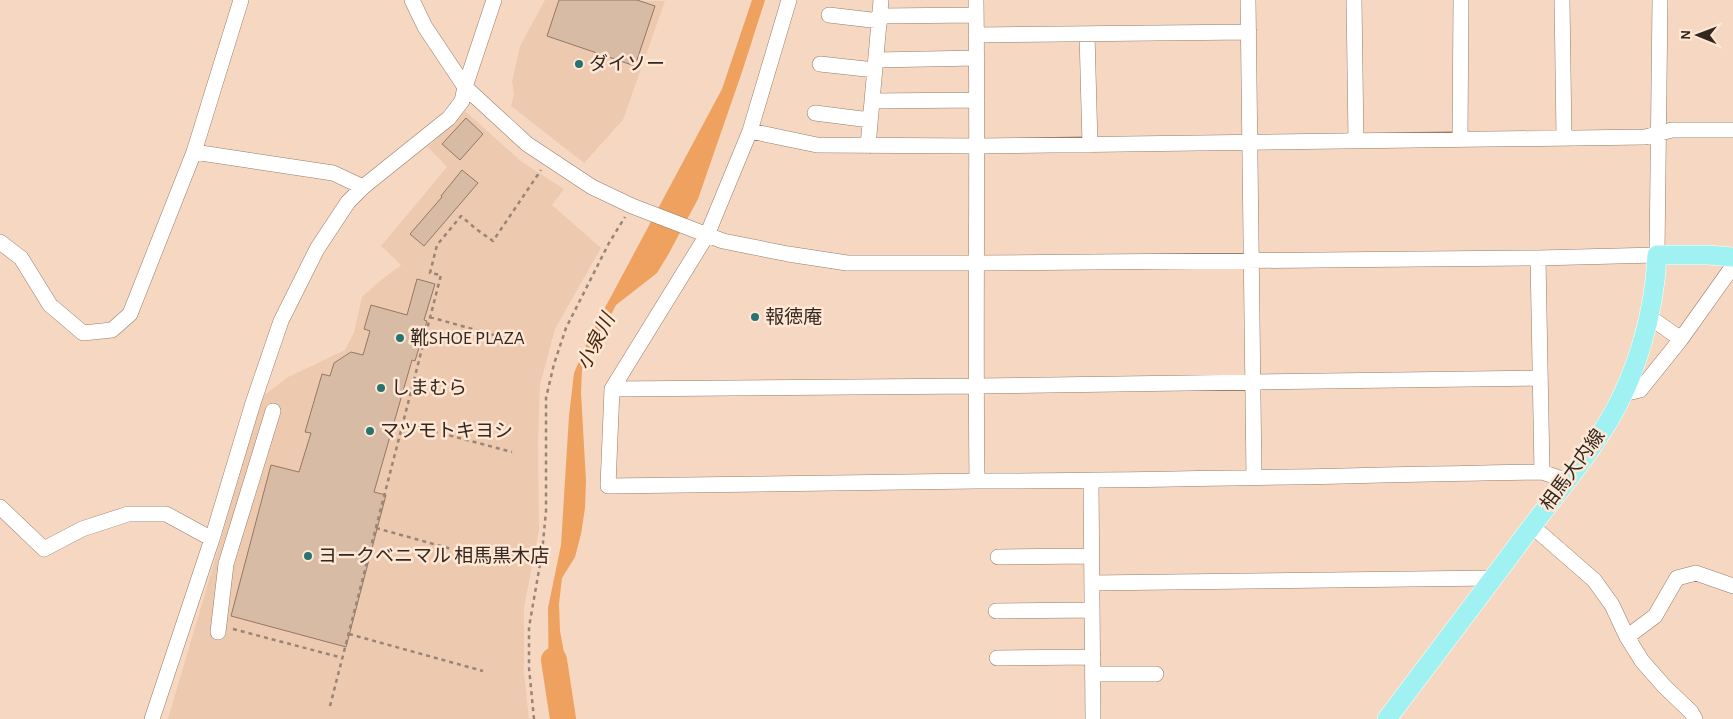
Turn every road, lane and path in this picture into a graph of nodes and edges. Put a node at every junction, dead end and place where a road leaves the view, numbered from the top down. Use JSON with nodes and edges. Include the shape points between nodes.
{"nodes":[{"id":1,"x":241,"y":0,"type":"edge"},
{"id":2,"x":412,"y":0,"type":"edge"},
{"id":3,"x":494,"y":0,"type":"edge"},
{"id":4,"x":789,"y":0,"type":"edge"},
{"id":5,"x":882,"y":0,"type":"edge"},
{"id":6,"x":1248,"y":0,"type":"edge"},
{"id":7,"x":1354,"y":0,"type":"edge"},
{"id":8,"x":1460,"y":0,"type":"edge"},
{"id":9,"x":1562,"y":0,"type":"edge"},
{"id":10,"x":1660,"y":0,"type":"edge"},
{"id":11,"x":976,"y":8,"type":"edge"},
{"id":12,"x":829,"y":15,"type":"dead end"},
{"id":13,"x":880,"y":18,"type":"junction"},
{"id":14,"x":1248,"y":32,"type":"junction"},
{"id":15,"x":1087,"y":34,"type":"junction"},
{"id":16,"x":976,"y":35,"type":"junction"},
{"id":17,"x":977,"y":58,"type":"junction"},
{"id":18,"x":820,"y":64,"type":"dead end"},
{"id":19,"x":875,"y":65,"type":"junction"},
{"id":20,"x":465,"y":87,"type":"junction"},
{"id":21,"x":977,"y":100,"type":"junction"},
{"id":22,"x":872,"y":101,"type":"junction"},
{"id":23,"x":816,"y":113,"type":"dead end"},
{"id":24,"x":870,"y":120,"type":"junction"},
{"id":25,"x":1733,"y":130,"type":"edge"},
{"id":26,"x":750,"y":131,"type":"junction"},
{"id":27,"x":1658,"y":134,"type":"junction"},
{"id":28,"x":1564,"y":137,"type":"junction"},
{"id":29,"x":1460,"y":138,"type":"junction"},
{"id":30,"x":1356,"y":140,"type":"junction"},
{"id":31,"x":1250,"y":143,"type":"junction"},
{"id":32,"x":1090,"y":145,"type":"junction"},
{"id":33,"x":868,"y":146,"type":"junction"},
{"id":34,"x":978,"y":146,"type":"junction"},
{"id":35,"x":194,"y":152,"type":"junction"},
{"id":36,"x":541,"y":170,"type":"dead end"},
{"id":37,"x":363,"y":187,"type":"junction"},
{"id":38,"x":632,"y":206,"type":"junction"},
{"id":39,"x":707,"y":234,"type":"junction"},
{"id":40,"x":0,"y":242,"type":"edge"},
{"id":41,"x":1657,"y":255,"type":"junction"},
{"id":42,"x":1733,"y":257,"type":"edge"},
{"id":43,"x":1538,"y":258,"type":"junction"},
{"id":44,"x":1252,"y":260,"type":"junction"},
{"id":45,"x":976,"y":263,"type":"junction"},
{"id":46,"x":1733,"y":266,"type":"edge"},
{"id":47,"x":1648,"y":316,"type":"junction"},
{"id":48,"x":430,"y":317,"type":"junction"},
{"id":49,"x":1681,"y":339,"type":"junction"},
{"id":50,"x":528,"y":345,"type":"dead end"},
{"id":51,"x":1540,"y":378,"type":"junction"},
{"id":52,"x":1253,"y":382,"type":"junction"},
{"id":53,"x":976,"y":386,"type":"junction"},
{"id":54,"x":612,"y":389,"type":"junction"},
{"id":55,"x":1623,"y":394,"type":"junction"},
{"id":56,"x":273,"y":411,"type":"dead end"},
{"id":57,"x":403,"y":423,"type":"junction"},
{"id":58,"x":512,"y":452,"type":"dead end"},
{"id":59,"x":1542,"y":472,"type":"junction"},
{"id":60,"x":1254,"y":477,"type":"junction"},
{"id":61,"x":978,"y":481,"type":"junction"},
{"id":62,"x":1091,"y":481,"type":"junction"},
{"id":63,"x":1568,"y":481,"type":"junction"},
{"id":64,"x":0,"y":507,"type":"edge"},
{"id":65,"x":1532,"y":526,"type":"junction"},
{"id":66,"x":376,"y":528,"type":"junction"},
{"id":67,"x":212,"y":539,"type":"junction"},
{"id":68,"x":1092,"y":556,"type":"junction"},
{"id":69,"x":998,"y":557,"type":"dead end"},
{"id":70,"x":509,"y":565,"type":"dead end"},
{"id":71,"x":1494,"y":578,"type":"junction"},
{"id":72,"x":1092,"y":583,"type":"junction"},
{"id":73,"x":1733,"y":586,"type":"edge"},
{"id":74,"x":1092,"y":610,"type":"junction"},
{"id":75,"x":996,"y":611,"type":"dead end"},
{"id":76,"x":219,"y":628,"type":"joint"},
{"id":77,"x":349,"y":634,"type":"junction"},
{"id":78,"x":1627,"y":637,"type":"junction"},
{"id":79,"x":1093,"y":657,"type":"junction"},
{"id":80,"x":343,"y":658,"type":"junction"},
{"id":81,"x":997,"y":658,"type":"dead end"},
{"id":82,"x":483,"y":671,"type":"dead end"},
{"id":83,"x":1093,"y":674,"type":"junction"},
{"id":84,"x":1156,"y":674,"type":"dead end"},
{"id":85,"x":330,"y":706,"type":"dead end"},
{"id":86,"x":152,"y":719,"type":"edge"},
{"id":87,"x":534,"y":719,"type":"edge"},
{"id":88,"x":1093,"y":719,"type":"edge"},
{"id":89,"x":1387,"y":719,"type":"edge"},
{"id":90,"x":1695,"y":719,"type":"edge"}],
"edges":[{"from":1,"to":35,"type":"street"},
{"from":2,"to":20,"type":"street","via":[[424,27]]},
{"from":3,"to":20,"type":"street"},
{"from":4,"to":26,"type":"street"},
{"from":5,"to":13,"type":"street"},
{"from":6,"to":14,"type":"street"},
{"from":7,"to":30,"type":"street"},
{"from":8,"to":29,"type":"street"},
{"from":9,"to":28,"type":"street"},
{"from":10,"to":27,"type":"street"},
{"from":11,"to":13,"type":"street"},
{"from":11,"to":16,"type":"street"},
{"from":12,"to":13,"type":"street"},
{"from":13,"to":19,"type":"street"},
{"from":14,"to":15,"type":"street"},
{"from":14,"to":31,"type":"street"},
{"from":15,"to":16,"type":"street"},
{"from":15,"to":32,"type":"street"},
{"from":16,"to":17,"type":"street"},
{"from":17,"to":19,"type":"street"},
{"from":17,"to":21,"type":"street"},
{"from":18,"to":19,"type":"street"},
{"from":19,"to":22,"type":"street"},
{"from":20,"to":37,"type":"street","via":[[462,101],[449,118]]},
{"from":20,"to":38,"type":"street","via":[[527,144],[592,186]]},
{"from":21,"to":22,"type":"street"},
{"from":21,"to":34,"type":"street"},
{"from":22,"to":24,"type":"street"},
{"from":23,"to":24,"type":"street"},
{"from":24,"to":33,"type":"street"},
{"from":25,"to":27,"type":"street","via":[[1672,130]]},
{"from":26,"to":33,"type":"street","via":[[817,145]]},
{"from":26,"to":39,"type":"street"},
{"from":27,"to":28,"type":"street","via":[[1645,137]]},
{"from":27,"to":41,"type":"street"},
{"from":28,"to":29,"type":"street"},
{"from":29,"to":30,"type":"street"},
{"from":30,"to":31,"type":"street"},
{"from":31,"to":32,"type":"street"},
{"from":31,"to":44,"type":"street"},
{"from":32,"to":34,"type":"street"},
{"from":33,"to":34,"type":"street"},
{"from":34,"to":45,"type":"street"},
{"from":35,"to":37,"type":"street","via":[[333,173]]},
{"from":35,"to":40,"type":"street","via":[[130,314],[112,330],[83,333],[50,305],[21,258]]},
{"from":36,"to":48,"type":"path","via":[[492,241],[462,216],[437,245],[430,273],[440,275]]},
{"from":37,"to":67,"type":"street","via":[[348,202],[317,249],[281,321]]},
{"from":38,"to":39,"type":"street"},
{"from":38,"to":87,"type":"path","via":[[609,243],[566,328],[546,398],[546,511],[529,627]]},
{"from":39,"to":45,"type":"street","via":[[760,249],[846,263]]},
{"from":39,"to":54,"type":"street"},
{"from":41,"to":42,"type":"main road"},
{"from":41,"to":43,"type":"street"},
{"from":41,"to":47,"type":"main road","name":"相馬大内線","via":[[1656,280]]},
{"from":43,"to":44,"type":"street"},
{"from":43,"to":51,"type":"street"},
{"from":44,"to":45,"type":"street"},
{"from":44,"to":52,"type":"street"},
{"from":45,"to":53,"type":"street"},
{"from":46,"to":49,"type":"street"},
{"from":47,"to":49,"type":"street"},
{"from":47,"to":55,"type":"main road","name":"相馬大内線"},
{"from":48,"to":50,"type":"path"},
{"from":48,"to":57,"type":"path"},
{"from":49,"to":55,"type":"street","via":[[1640,390]]},
{"from":51,"to":52,"type":"street"},
{"from":51,"to":59,"type":"street"},
{"from":52,"to":53,"type":"street"},
{"from":52,"to":60,"type":"street"},
{"from":53,"to":54,"type":"street"},
{"from":53,"to":61,"type":"street"},
{"from":54,"to":61,"type":"street","via":[[608,486]]},
{"from":55,"to":63,"type":"main road","name":"相馬大内線","via":[[1604,429]]},
{"from":56,"to":76,"type":"street","via":[[226,564]]},
{"from":57,"to":58,"type":"path"},
{"from":57,"to":66,"type":"path"},
{"from":59,"to":60,"type":"street"},
{"from":59,"to":63,"type":"street"},
{"from":60,"to":62,"type":"street"},
{"from":61,"to":62,"type":"street"},
{"from":62,"to":68,"type":"street"},
{"from":63,"to":65,"type":"main road","name":"相馬大内線"},
{"from":64,"to":67,"type":"street","via":[[44,548],[82,529],[128,514],[166,514]]},
{"from":65,"to":71,"type":"main road","name":"相馬大内線"},
{"from":65,"to":78,"type":"street","via":[[1594,580],[1612,604]]},
{"from":66,"to":70,"type":"path"},
{"from":66,"to":77,"type":"path"},
{"from":67,"to":86,"type":"street"},
{"from":68,"to":69,"type":"street"},
{"from":68,"to":72,"type":"street"},
{"from":71,"to":72,"type":"street"},
{"from":71,"to":89,"type":"main road","name":"相馬大内線"},
{"from":72,"to":74,"type":"street"},
{"from":73,"to":78,"type":"street","via":[[1696,573],[1678,578],[1655,616]]},
{"from":74,"to":75,"type":"street"},
{"from":74,"to":79,"type":"street"},
{"from":76,"to":80,"type":"path"},
{"from":77,"to":80,"type":"path"},
{"from":77,"to":82,"type":"path"},
{"from":78,"to":90,"type":"street","via":[[1642,661]]},
{"from":79,"to":81,"type":"street"},
{"from":79,"to":83,"type":"street"},
{"from":80,"to":85,"type":"path"},
{"from":83,"to":84,"type":"street"},
{"from":83,"to":88,"type":"street"}]}
